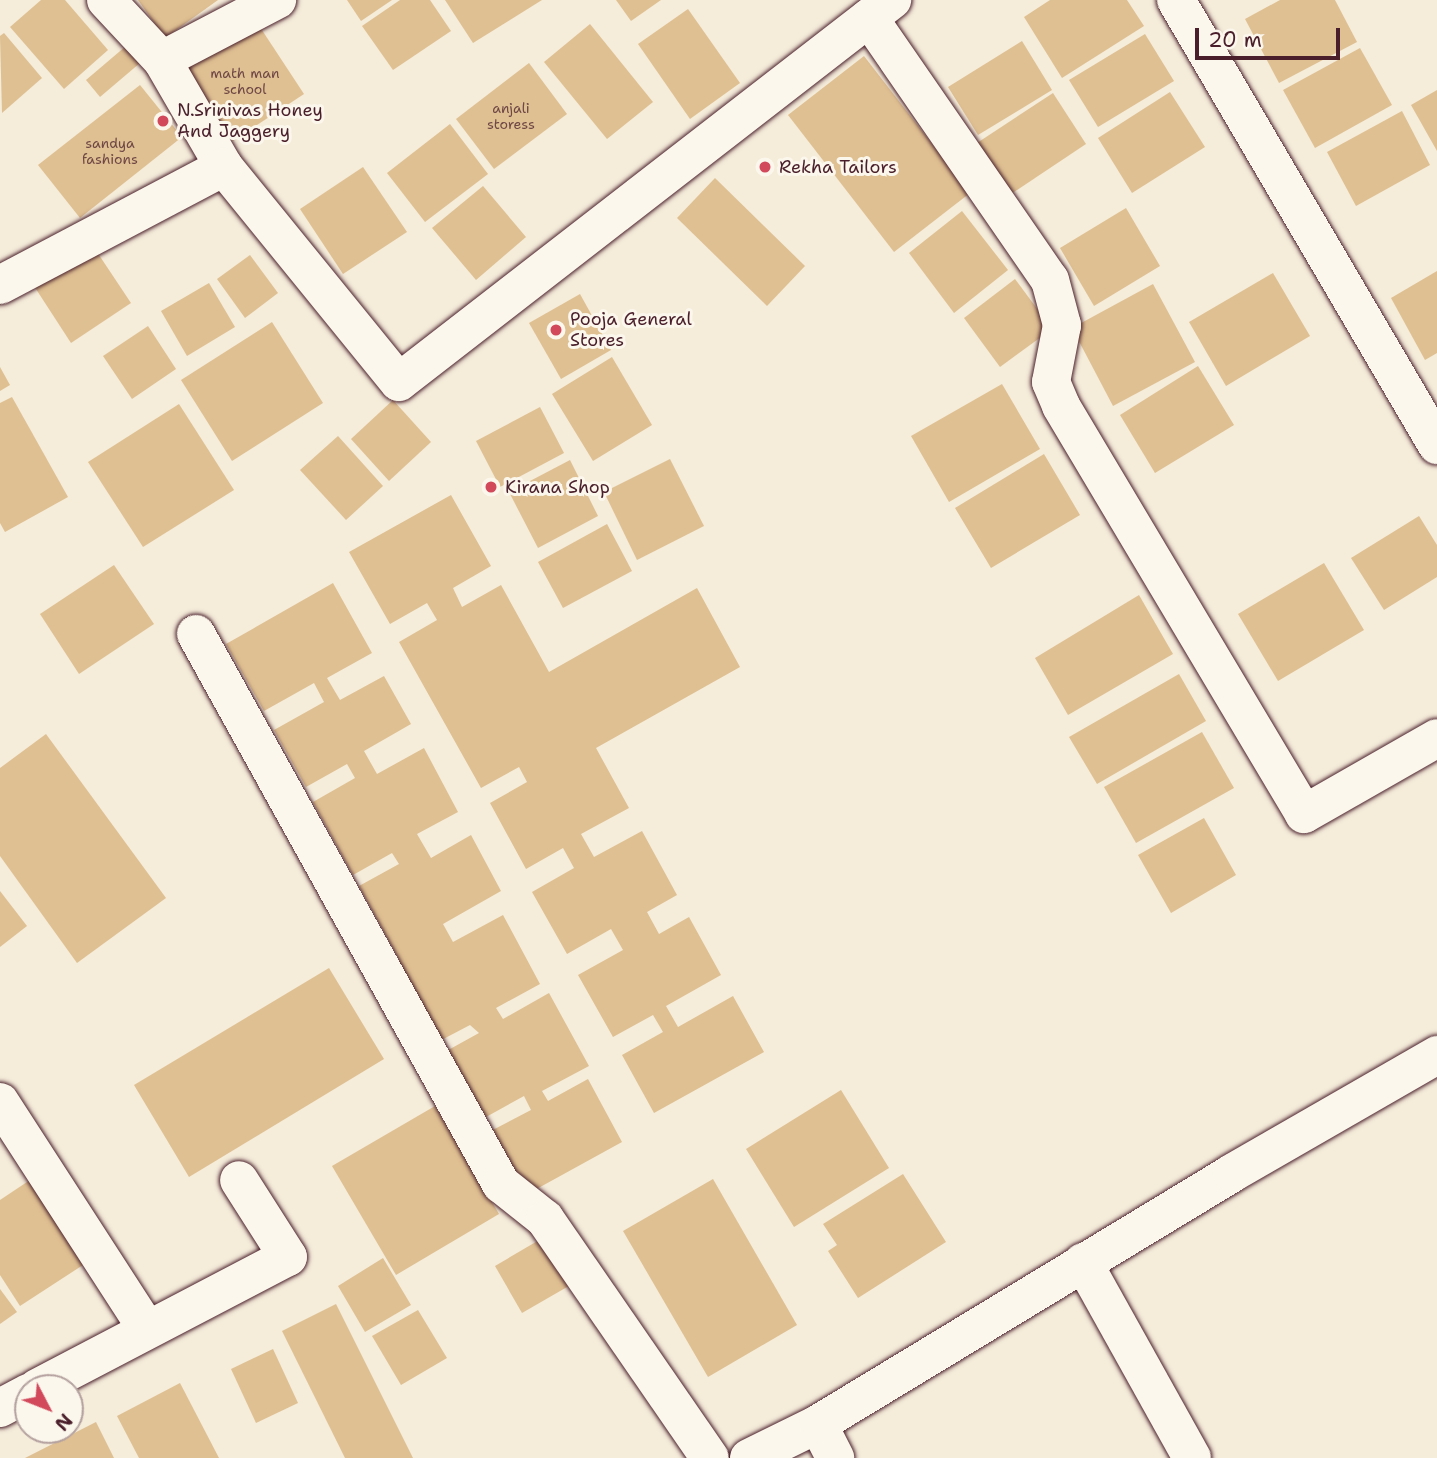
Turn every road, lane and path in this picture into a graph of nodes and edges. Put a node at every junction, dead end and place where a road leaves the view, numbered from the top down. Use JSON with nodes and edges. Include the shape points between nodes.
{"nodes":[{"id":1,"x":106,"y":0,"type":"edge"},
{"id":2,"x":277,"y":0,"type":"edge"},
{"id":3,"x":1176,"y":0,"type":"edge"},
{"id":4,"x":880,"y":9,"type":"edge"},
{"id":5,"x":162,"y":60,"type":"junction"},
{"id":6,"x":224,"y":167,"type":"junction"},
{"id":7,"x":0,"y":285,"type":"edge"},
{"id":8,"x":1437,"y":445,"type":"edge"},
{"id":9,"x":196,"y":634,"type":"dead end"},
{"id":10,"x":1437,"y":738,"type":"edge"},
{"id":11,"x":1437,"y":1055,"type":"edge"},
{"id":12,"x":0,"y":1102,"type":"edge"},
{"id":13,"x":239,"y":1180,"type":"dead end"},
{"id":14,"x":1083,"y":1262,"type":"junction"},
{"id":15,"x":147,"y":1329,"type":"junction"},
{"id":16,"x":63,"y":1374,"type":"edge"},
{"id":17,"x":818,"y":1424,"type":"junction"},
{"id":18,"x":710,"y":1458,"type":"edge"},
{"id":19,"x":749,"y":1458,"type":"edge"},
{"id":20,"x":835,"y":1458,"type":"edge"},
{"id":21,"x":1192,"y":1458,"type":"edge"}],
"edges":[{"from":1,"to":5,"type":"street"},
{"from":2,"to":5,"type":"street"},
{"from":3,"to":8,"type":"street"},
{"from":4,"to":6,"type":"street","via":[[399,382]]},
{"from":4,"to":10,"type":"street","via":[[1050,280],[1062,325],[1051,382],[1060,406],[1304,814]]},
{"from":5,"to":6,"type":"street"},
{"from":6,"to":7,"type":"street"},
{"from":9,"to":18,"type":"street","via":[[501,1184],[545,1219]]},
{"from":11,"to":14,"type":"street"},
{"from":12,"to":15,"type":"street"},
{"from":13,"to":15,"type":"street","via":[[288,1256]]},
{"from":14,"to":17,"type":"street"},
{"from":14,"to":21,"type":"street"},
{"from":15,"to":16,"type":"street"},
{"from":17,"to":19,"type":"street"},
{"from":17,"to":20,"type":"street"}]}
